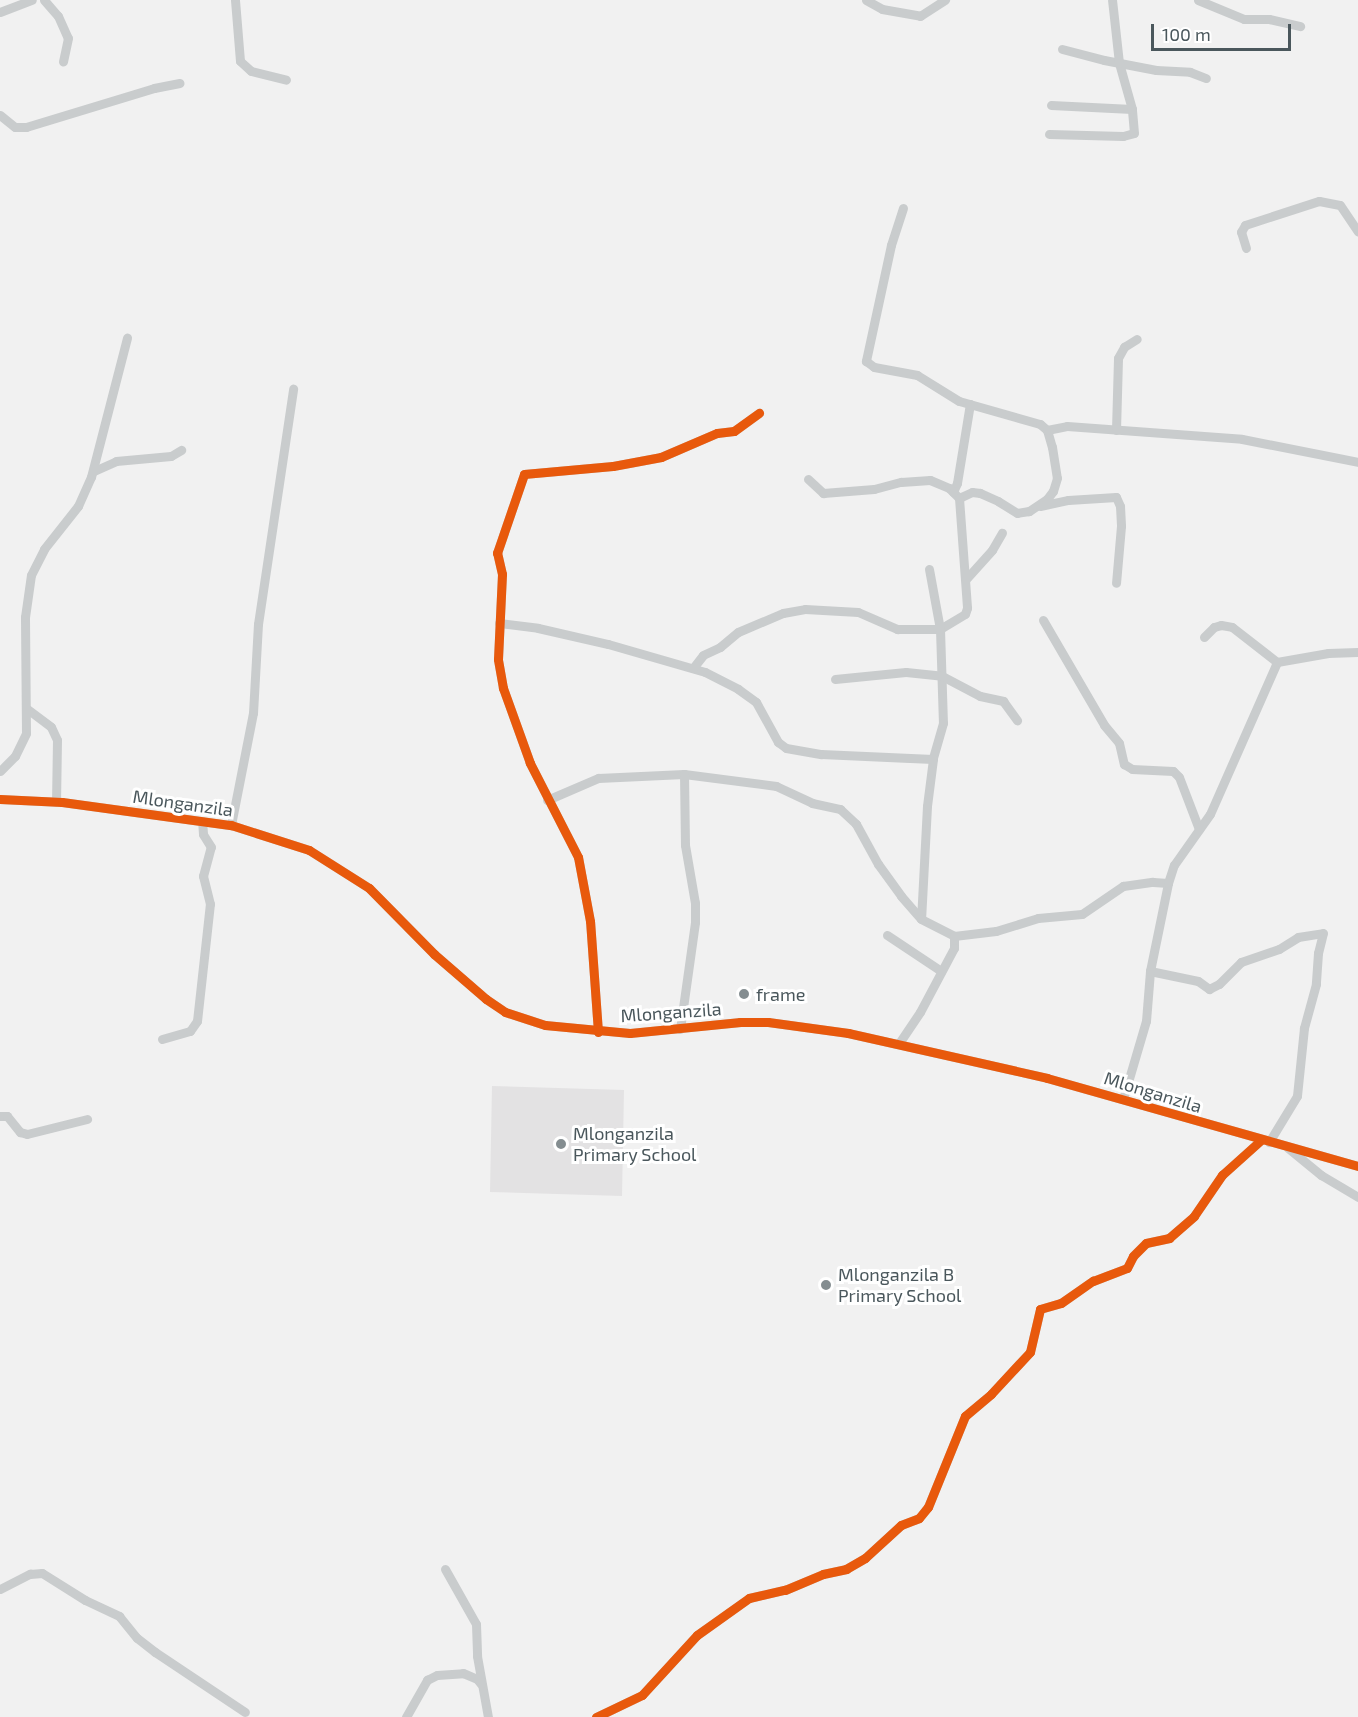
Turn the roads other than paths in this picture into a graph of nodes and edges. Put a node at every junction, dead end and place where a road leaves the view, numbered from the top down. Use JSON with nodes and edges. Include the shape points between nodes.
{"nodes":[{"id":1,"x":32,"y":0,"type":"edge"},
{"id":2,"x":44,"y":0,"type":"edge"},
{"id":3,"x":235,"y":0,"type":"edge"},
{"id":4,"x":866,"y":0,"type":"edge"},
{"id":5,"x":945,"y":0,"type":"edge"},
{"id":6,"x":1112,"y":0,"type":"edge"},
{"id":7,"x":1198,"y":0,"type":"edge"},
{"id":8,"x":0,"y":12,"type":"edge"},
{"id":9,"x":1300,"y":26,"type":"dead end"},
{"id":10,"x":1062,"y":50,"type":"dead end"},
{"id":11,"x":63,"y":60,"type":"dead end"},
{"id":12,"x":1119,"y":63,"type":"junction"},
{"id":13,"x":1206,"y":78,"type":"dead end"},
{"id":14,"x":286,"y":80,"type":"dead end"},
{"id":15,"x":180,"y":83,"type":"dead end"},
{"id":16,"x":1052,"y":105,"type":"dead end"},
{"id":17,"x":1132,"y":109,"type":"junction"},
{"id":18,"x":0,"y":115,"type":"edge"},
{"id":19,"x":1049,"y":134,"type":"dead end"},
{"id":20,"x":903,"y":208,"type":"dead end"},
{"id":21,"x":1354,"y":219,"type":"edge"},
{"id":22,"x":1358,"y":231,"type":"edge"},
{"id":23,"x":1246,"y":248,"type":"dead end"},
{"id":24,"x":127,"y":338,"type":"dead end"},
{"id":25,"x":1137,"y":339,"type":"dead end"},
{"id":26,"x":293,"y":389,"type":"dead end"},
{"id":27,"x":970,"y":404,"type":"junction"},
{"id":28,"x":759,"y":414,"type":"dead end"},
{"id":29,"x":1047,"y":430,"type":"junction"},
{"id":30,"x":1116,"y":430,"type":"junction"},
{"id":31,"x":181,"y":450,"type":"dead end"},
{"id":32,"x":1358,"y":462,"type":"edge"},
{"id":33,"x":94,"y":471,"type":"junction"},
{"id":34,"x":808,"y":479,"type":"dead end"},
{"id":35,"x":956,"y":495,"type":"junction"},
{"id":36,"x":1037,"y":507,"type":"junction"},
{"id":37,"x":1002,"y":533,"type":"dead end"},
{"id":38,"x":929,"y":569,"type":"dead end"},
{"id":39,"x":966,"y":579,"type":"junction"},
{"id":40,"x":1116,"y":583,"type":"dead end"},
{"id":41,"x":1043,"y":620,"type":"dead end"},
{"id":42,"x":499,"y":623,"type":"junction"},
{"id":43,"x":940,"y":629,"type":"junction"},
{"id":44,"x":1204,"y":637,"type":"dead end"},
{"id":45,"x":1358,"y":652,"type":"edge"},
{"id":46,"x":1277,"y":662,"type":"junction"},
{"id":47,"x":693,"y":668,"type":"junction"},
{"id":48,"x":942,"y":676,"type":"junction"},
{"id":49,"x":835,"y":679,"type":"dead end"},
{"id":50,"x":26,"y":708,"type":"junction"},
{"id":51,"x":1017,"y":720,"type":"dead end"},
{"id":52,"x":933,"y":759,"type":"junction"},
{"id":53,"x":0,"y":771,"type":"edge"},
{"id":54,"x":684,"y":774,"type":"junction"},
{"id":55,"x":0,"y":799,"type":"edge"},
{"id":56,"x":547,"y":800,"type":"junction"},
{"id":57,"x":56,"y":802,"type":"junction"},
{"id":58,"x":202,"y":821,"type":"junction"},
{"id":59,"x":231,"y":825,"type":"junction"},
{"id":60,"x":1199,"y":829,"type":"junction"},
{"id":61,"x":1168,"y":883,"type":"junction"},
{"id":62,"x":921,"y":919,"type":"junction"},
{"id":63,"x":887,"y":935,"type":"dead end"},
{"id":64,"x":954,"y":936,"type":"junction"},
{"id":65,"x":941,"y":970,"type":"junction"},
{"id":66,"x":1150,"y":971,"type":"junction"},
{"id":67,"x":680,"y":1029,"type":"junction"},
{"id":68,"x":598,"y":1032,"type":"junction"},
{"id":69,"x":162,"y":1039,"type":"dead end"},
{"id":70,"x":899,"y":1043,"type":"junction"},
{"id":71,"x":1123,"y":1099,"type":"junction"},
{"id":72,"x":0,"y":1116,"type":"edge"},
{"id":73,"x":87,"y":1119,"type":"dead end"},
{"id":74,"x":1265,"y":1141,"type":"junction"},
{"id":75,"x":1286,"y":1146,"type":"junction"},
{"id":76,"x":1358,"y":1166,"type":"edge"},
{"id":77,"x":1358,"y":1197,"type":"edge"},
{"id":78,"x":445,"y":1569,"type":"dead end"},
{"id":79,"x":0,"y":1589,"type":"edge"},
{"id":80,"x":481,"y":1684,"type":"junction"},
{"id":81,"x":244,"y":1712,"type":"dead end"},
{"id":82,"x":406,"y":1717,"type":"edge"},
{"id":83,"x":488,"y":1717,"type":"edge"},
{"id":84,"x":596,"y":1717,"type":"edge"}],
"edges":[{"from":1,"to":8,"type":"street"},
{"from":2,"to":11,"type":"street","via":[[58,16],[68,38]]},
{"from":3,"to":14,"type":"street","via":[[240,60],[251,71]]},
{"from":4,"to":5,"type":"street","via":[[882,9],[920,16]]},
{"from":6,"to":12,"type":"street"},
{"from":7,"to":9,"type":"street","via":[[1245,20]]},
{"from":10,"to":12,"type":"street"},
{"from":12,"to":13,"type":"street","via":[[1190,72]]},
{"from":12,"to":17,"type":"street"},
{"from":15,"to":18,"type":"street","via":[[26,127],[15,127]]},
{"from":16,"to":17,"type":"street"},
{"from":17,"to":19,"type":"street","via":[[1132,136]]},
{"from":20,"to":27,"type":"street","via":[[866,361],[874,367],[917,375]]},
{"from":21,"to":22,"type":"street"},
{"from":21,"to":23,"type":"street","via":[[1340,205],[1319,201],[1245,225],[1241,232]]},
{"from":24,"to":33,"type":"street"},
{"from":25,"to":30,"type":"street","via":[[1124,347],[1118,358]]},
{"from":26,"to":59,"type":"street","via":[[258,624],[253,713]]},
{"from":27,"to":29,"type":"street","via":[[1034,422]]},
{"from":27,"to":35,"type":"street"},
{"from":28,"to":42,"type":"street","via":[[734,431],[717,433],[661,457],[614,466],[524,474],[497,553],[502,574]]},
{"from":29,"to":30,"type":"street","via":[[1056,426]]},
{"from":29,"to":36,"type":"street","via":[[1057,478],[1047,499]]},
{"from":30,"to":32,"type":"street","via":[[1264,442]]},
{"from":31,"to":33,"type":"street","via":[[171,456],[116,461]]},
{"from":33,"to":50,"type":"street","via":[[78,506],[44,549],[31,575],[25,617]]},
{"from":34,"to":35,"type":"street","via":[[823,493],[918,480],[944,485]]},
{"from":35,"to":36,"type":"street","via":[[980,493],[1017,513]]},
{"from":35,"to":39,"type":"street"},
{"from":36,"to":40,"type":"street","via":[[1068,500],[1116,498],[1121,526]]},
{"from":37,"to":39,"type":"street"},
{"from":38,"to":43,"type":"street"},
{"from":39,"to":43,"type":"street","via":[[967,612]]},
{"from":41,"to":60,"type":"street","via":[[1104,725],[1119,743],[1124,764],[1132,769],[1173,771],[1179,777]]},
{"from":42,"to":47,"type":"street","via":[[608,644]]},
{"from":42,"to":56,"type":"street","via":[[498,658],[503,688]]},
{"from":43,"to":47,"type":"street","via":[[897,629],[858,612],[805,609],[783,613],[738,632],[703,656]]},
{"from":43,"to":48,"type":"street"},
{"from":44,"to":46,"type":"street","via":[[1221,624],[1232,627]]},
{"from":45,"to":46,"type":"street","via":[[1328,652]]},
{"from":46,"to":60,"type":"street","via":[[1210,814]]},
{"from":47,"to":52,"type":"street","via":[[756,702],[778,742],[786,748],[821,754]]},
{"from":48,"to":49,"type":"street","via":[[906,672]]},
{"from":48,"to":51,"type":"street","via":[[980,696],[1003,701]]},
{"from":48,"to":52,"type":"street","via":[[943,723]]},
{"from":50,"to":53,"type":"street","via":[[26,733],[21,746]]},
{"from":50,"to":57,"type":"street","via":[[51,727],[57,740]]},
{"from":52,"to":62,"type":"street"},
{"from":54,"to":56,"type":"street","via":[[598,778]]},
{"from":54,"to":62,"type":"street","via":[[776,786],[812,803],[840,809],[856,824],[878,864]]},
{"from":54,"to":67,"type":"street","via":[[685,845],[695,922]]},
{"from":55,"to":57,"type":"street","name":"Mlonganzila"},
{"from":56,"to":68,"type":"street","via":[[578,857],[586,892]]},
{"from":57,"to":58,"type":"street","name":"Mlonganzila"},
{"from":58,"to":59,"type":"street","name":"Mlonganzila"},
{"from":58,"to":69,"type":"street","via":[[203,834],[211,847],[203,876],[210,904],[197,1021],[190,1031]]},
{"from":59,"to":68,"type":"street","name":"Mlonganzila","via":[[309,850],[369,888],[456,975],[505,1012],[544,1025]]},
{"from":60,"to":61,"type":"street","via":[[1174,865]]},
{"from":61,"to":64,"type":"street","via":[[1123,886],[1082,914],[1038,918],[996,931]]},
{"from":61,"to":66,"type":"street"},
{"from":62,"to":64,"type":"street"},
{"from":63,"to":65,"type":"street"},
{"from":64,"to":65,"type":"street","via":[[954,948]]},
{"from":65,"to":70,"type":"street"},
{"from":66,"to":71,"type":"street","via":[[1146,1021]]},
{"from":66,"to":74,"type":"street","via":[[1198,981],[1209,988],[1219,984],[1241,962],[1279,949],[1298,937],[1323,933],[1316,984],[1304,1028],[1297,1096]]},
{"from":67,"to":68,"type":"street","name":"Mlonganzila"},
{"from":67,"to":70,"type":"street","name":"Mlonganzila","via":[[768,1022]]},
{"from":70,"to":71,"type":"street","name":"Mlonganzila"},
{"from":71,"to":74,"type":"street","name":"Mlonganzila"},
{"from":72,"to":73,"type":"street","via":[[7,1116],[20,1132],[27,1134]]},
{"from":74,"to":75,"type":"street","name":"Mlonganzila"},
{"from":74,"to":84,"type":"street","via":[[1222,1174],[1194,1216],[1169,1238],[1146,1243],[1127,1268],[1093,1281],[1061,1303],[1040,1309],[1030,1352],[965,1416],[928,1507],[919,1518],[901,1525],[865,1558],[846,1569],[749,1598],[697,1635],[642,1695]]},
{"from":75,"to":76,"type":"street","name":"Mlonganzila"},
{"from":75,"to":77,"type":"street","via":[[1321,1175]]},
{"from":78,"to":80,"type":"street","via":[[476,1624]]},
{"from":79,"to":81,"type":"street","via":[[30,1574],[42,1574],[119,1616],[155,1652]]},
{"from":80,"to":82,"type":"street","via":[[477,1678],[463,1673],[437,1675],[427,1680]]},
{"from":80,"to":83,"type":"street"}]}
